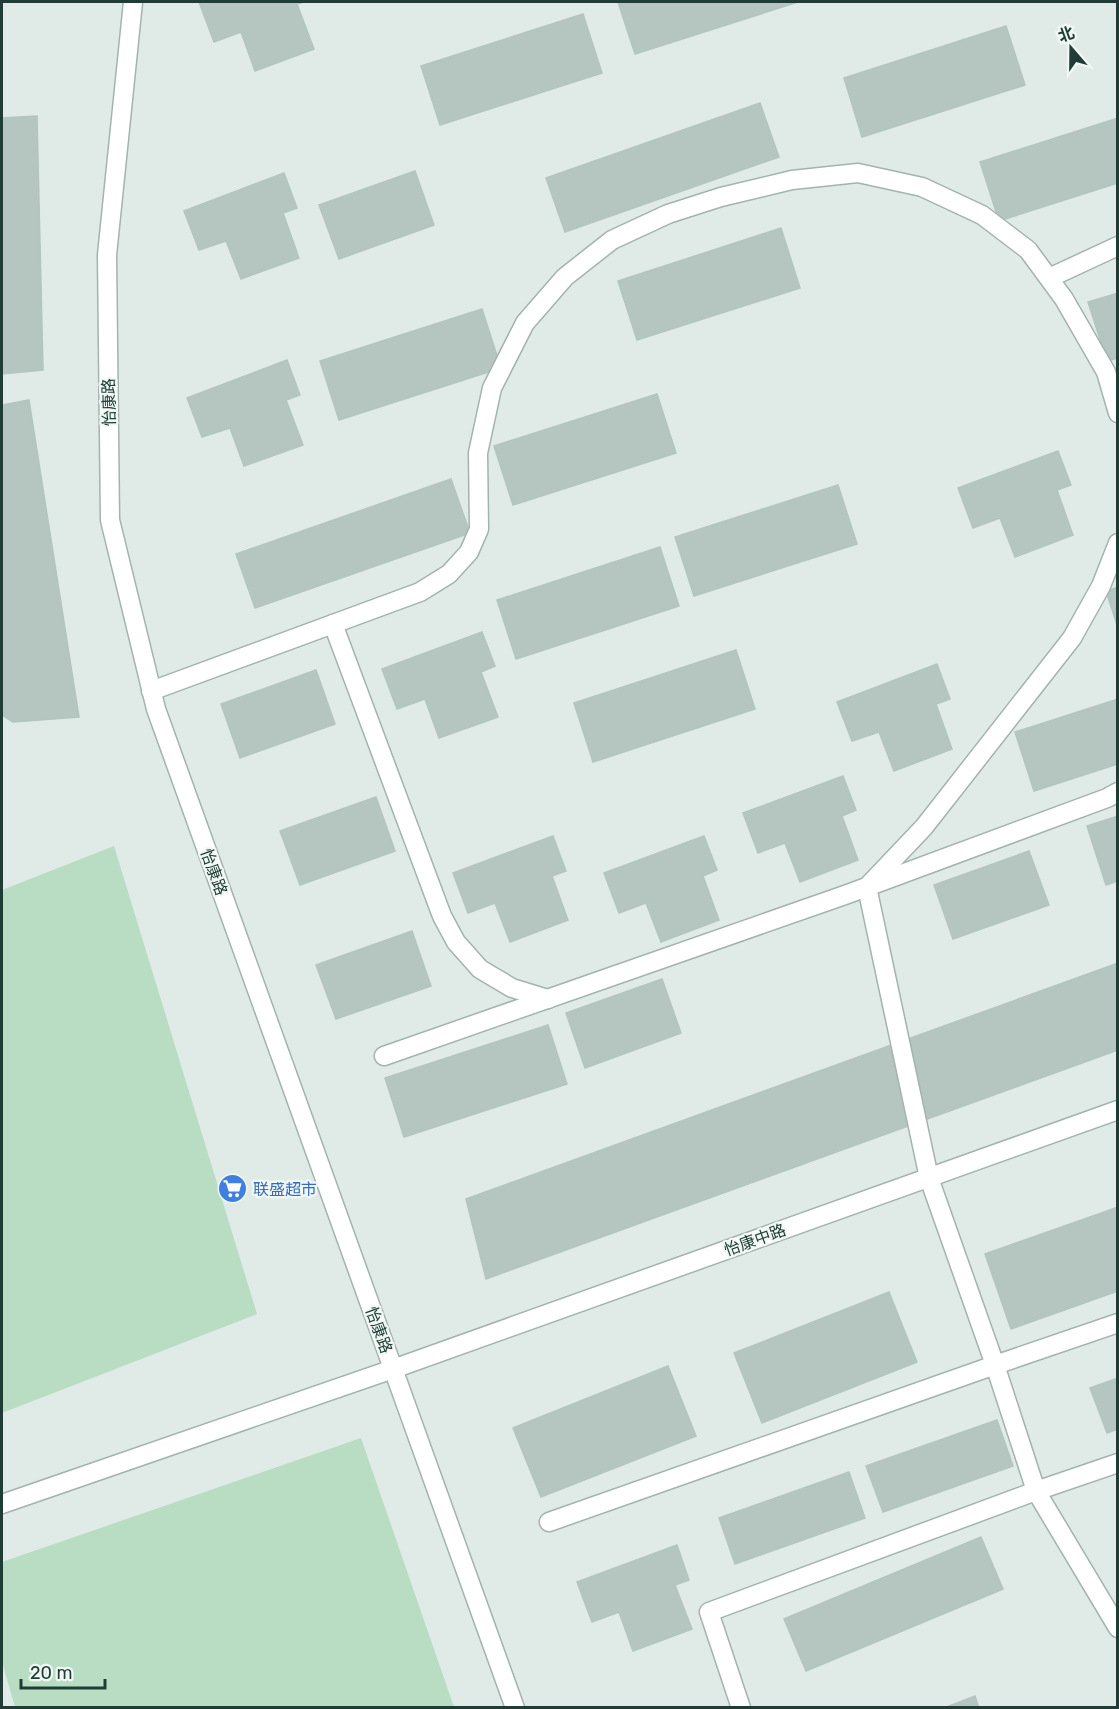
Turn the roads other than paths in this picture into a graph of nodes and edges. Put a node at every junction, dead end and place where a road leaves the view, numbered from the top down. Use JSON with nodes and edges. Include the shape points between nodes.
{"nodes":[{"id":1,"x":133,"y":2,"type":"edge"},
{"id":2,"x":1118,"y":246,"type":"edge"},
{"id":3,"x":1049,"y":278,"type":"junction"},
{"id":4,"x":1118,"y":413,"type":"edge"},
{"id":5,"x":1118,"y":543,"type":"edge"},
{"id":6,"x":333,"y":624,"type":"junction"},
{"id":7,"x":151,"y":691,"type":"junction"},
{"id":8,"x":1118,"y":792,"type":"edge"},
{"id":9,"x":867,"y":886,"type":"junction"},
{"id":10,"x":548,"y":999,"type":"junction"},
{"id":11,"x":384,"y":1056,"type":"dead end"},
{"id":12,"x":1118,"y":1110,"type":"edge"},
{"id":13,"x":929,"y":1178,"type":"junction"},
{"id":14,"x":1118,"y":1323,"type":"edge"},
{"id":15,"x":995,"y":1365,"type":"junction"},
{"id":16,"x":393,"y":1369,"type":"junction"},
{"id":17,"x":1118,"y":1463,"type":"edge"},
{"id":18,"x":1036,"y":1491,"type":"junction"},
{"id":19,"x":2,"y":1504,"type":"edge"},
{"id":20,"x":549,"y":1522,"type":"dead end"},
{"id":21,"x":1118,"y":1628,"type":"edge"},
{"id":22,"x":515,"y":1707,"type":"edge"},
{"id":23,"x":741,"y":1707,"type":"edge"}],
"edges":[{"from":1,"to":7,"type":"street","name":"怡康路","via":[[107,255],[110,520]]},
{"from":2,"to":3,"type":"street"},
{"from":3,"to":4,"type":"street","via":[[1106,372]]},
{"from":3,"to":6,"type":"street","via":[[1028,250],[982,215],[922,187],[858,173],[792,180],[721,197],[668,214],[612,240],[565,277],[525,322],[492,388],[478,453],[479,530],[469,552],[449,574],[420,592]]},
{"from":5,"to":9,"type":"street","via":[[1101,586],[1072,638],[924,827]]},
{"from":6,"to":7,"type":"street"},
{"from":6,"to":10,"type":"street","via":[[442,916],[456,942],[480,969],[512,987]]},
{"from":7,"to":16,"type":"street","name":"怡康路"},
{"from":8,"to":9,"type":"street"},
{"from":9,"to":10,"type":"street"},
{"from":9,"to":13,"type":"street"},
{"from":10,"to":11,"type":"street"},
{"from":12,"to":13,"type":"street","name":"怡康中路"},
{"from":13,"to":15,"type":"street"},
{"from":13,"to":16,"type":"street","name":"怡康中路"},
{"from":14,"to":15,"type":"street"},
{"from":15,"to":18,"type":"street"},
{"from":15,"to":20,"type":"street"},
{"from":16,"to":19,"type":"street","name":"怡康中路"},
{"from":16,"to":22,"type":"street","name":"怡康路"},
{"from":17,"to":18,"type":"street"},
{"from":18,"to":21,"type":"street"},
{"from":18,"to":23,"type":"street","via":[[709,1612]]}]}
